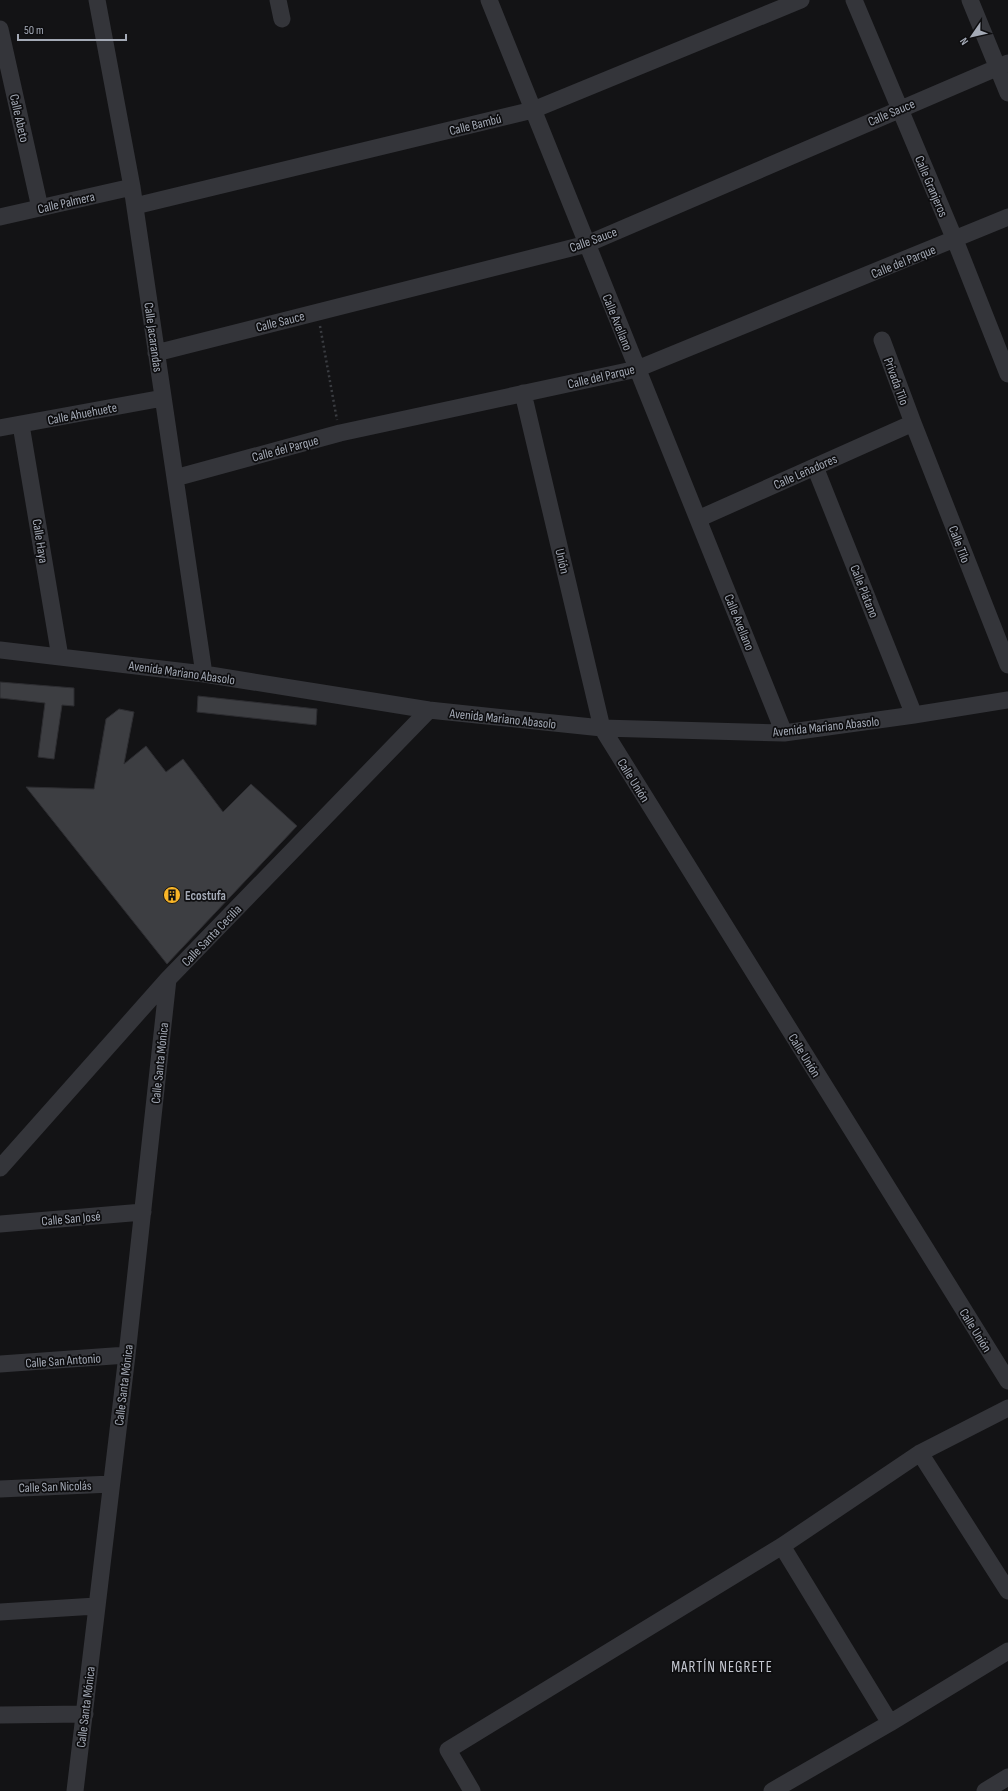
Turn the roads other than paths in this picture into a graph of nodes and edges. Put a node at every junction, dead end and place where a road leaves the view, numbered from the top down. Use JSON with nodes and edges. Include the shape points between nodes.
{"nodes":[{"id":1,"x":97,"y":0,"type":"edge"},
{"id":2,"x":278,"y":0,"type":"edge"},
{"id":3,"x":489,"y":0,"type":"edge"},
{"id":4,"x":801,"y":0,"type":"edge"},
{"id":5,"x":854,"y":0,"type":"edge"},
{"id":6,"x":970,"y":0,"type":"edge"},
{"id":7,"x":282,"y":19,"type":"dead end"},
{"id":8,"x":0,"y":29,"type":"edge"},
{"id":9,"x":1003,"y":65,"type":"edge"},
{"id":10,"x":1008,"y":93,"type":"edge"},
{"id":11,"x":900,"y":108,"type":"junction"},
{"id":12,"x":533,"y":110,"type":"junction"},
{"id":13,"x":132,"y":187,"type":"junction"},
{"id":14,"x":135,"y":206,"type":"junction"},
{"id":15,"x":40,"y":208,"type":"junction"},
{"id":16,"x":0,"y":216,"type":"edge"},
{"id":17,"x":1008,"y":217,"type":"edge"},
{"id":18,"x":955,"y":240,"type":"junction"},
{"id":19,"x":587,"y":244,"type":"junction"},
{"id":20,"x":882,"y":340,"type":"dead end"},
{"id":21,"x":156,"y":353,"type":"junction"},
{"id":22,"x":637,"y":369,"type":"junction"},
{"id":23,"x":1008,"y":374,"type":"edge"},
{"id":24,"x":523,"y":393,"type":"junction"},
{"id":25,"x":163,"y":398,"type":"junction"},
{"id":26,"x":913,"y":423,"type":"junction"},
{"id":27,"x":21,"y":425,"type":"junction"},
{"id":28,"x":0,"y":428,"type":"edge"},
{"id":29,"x":815,"y":467,"type":"junction"},
{"id":30,"x":175,"y":478,"type":"junction"},
{"id":31,"x":698,"y":519,"type":"junction"},
{"id":32,"x":0,"y":650,"type":"edge"},
{"id":33,"x":60,"y":657,"type":"junction"},
{"id":34,"x":1008,"y":665,"type":"edge"},
{"id":35,"x":204,"y":674,"type":"junction"},
{"id":36,"x":1008,"y":700,"type":"edge"},
{"id":37,"x":429,"y":710,"type":"junction"},
{"id":38,"x":914,"y":715,"type":"junction"},
{"id":39,"x":602,"y":728,"type":"junction"},
{"id":40,"x":784,"y":732,"type":"junction"},
{"id":41,"x":168,"y":979,"type":"junction"},
{"id":42,"x":0,"y":1168,"type":"edge"},
{"id":43,"x":143,"y":1212,"type":"junction"},
{"id":44,"x":0,"y":1224,"type":"edge"},
{"id":45,"x":127,"y":1355,"type":"junction"},
{"id":46,"x":0,"y":1364,"type":"edge"},
{"id":47,"x":1008,"y":1381,"type":"edge"},
{"id":48,"x":1008,"y":1408,"type":"edge"},
{"id":49,"x":920,"y":1453,"type":"junction"},
{"id":50,"x":110,"y":1484,"type":"junction"},
{"id":51,"x":0,"y":1489,"type":"edge"},
{"id":52,"x":782,"y":1546,"type":"junction"},
{"id":53,"x":1008,"y":1591,"type":"edge"},
{"id":54,"x":96,"y":1606,"type":"junction"},
{"id":55,"x":0,"y":1612,"type":"edge"},
{"id":56,"x":1008,"y":1651,"type":"edge"},
{"id":57,"x":85,"y":1714,"type":"junction"},
{"id":58,"x":0,"y":1715,"type":"edge"},
{"id":59,"x":890,"y":1723,"type":"junction"},
{"id":60,"x":1008,"y":1777,"type":"edge"},
{"id":61,"x":75,"y":1791,"type":"edge"},
{"id":62,"x":472,"y":1791,"type":"edge"},
{"id":63,"x":772,"y":1791,"type":"edge"},
{"id":64,"x":985,"y":1791,"type":"edge"}],
"edges":[{"from":1,"to":13,"type":"street","name":"Calle Jacarandas"},
{"from":2,"to":7,"type":"street"},
{"from":3,"to":12,"type":"street","name":"Calle Avellano"},
{"from":4,"to":12,"type":"street","name":"Calle Bambú"},
{"from":5,"to":11,"type":"street","name":"Calle Granjeros"},
{"from":6,"to":9,"type":"street"},
{"from":8,"to":15,"type":"street","name":"Calle Abeto"},
{"from":9,"to":10,"type":"street"},
{"from":9,"to":11,"type":"street","name":"Calle Sauce"},
{"from":11,"to":18,"type":"street","name":"Calle Granjeros"},
{"from":11,"to":19,"type":"street","name":"Calle Sauce"},
{"from":12,"to":14,"type":"street","name":"Calle Bambú"},
{"from":12,"to":19,"type":"street","name":"Calle Avellano"},
{"from":13,"to":14,"type":"street","name":"Calle Jacarandas"},
{"from":13,"to":15,"type":"street","name":"Calle Palmera"},
{"from":14,"to":21,"type":"street","name":"Calle Jacarandas"},
{"from":15,"to":16,"type":"street","name":"Calle Palmera"},
{"from":17,"to":18,"type":"street","name":"Calle del Parque"},
{"from":18,"to":22,"type":"street","name":"Calle del Parque"},
{"from":18,"to":23,"type":"street","name":"Calle Granjeros"},
{"from":19,"to":21,"type":"street","name":"Calle Sauce"},
{"from":19,"to":22,"type":"street","name":"Calle Avellano"},
{"from":20,"to":26,"type":"street","name":"Privada Tilo"},
{"from":21,"to":25,"type":"street","name":"Calle Jacarandas"},
{"from":22,"to":24,"type":"street","name":"Calle del Parque"},
{"from":22,"to":31,"type":"street","name":"Calle Avellano"},
{"from":24,"to":30,"type":"street","name":"Calle del Parque","via":[[340,433]]},
{"from":24,"to":39,"type":"street","name":"Unión"},
{"from":25,"to":27,"type":"street","name":"Calle Ahuehuete"},
{"from":25,"to":30,"type":"street","name":"Calle Jacarandas"},
{"from":26,"to":29,"type":"street","name":"Calle Leñadores"},
{"from":26,"to":34,"type":"street","name":"Calle Tilo"},
{"from":27,"to":28,"type":"street","name":"Calle Ahuehuete"},
{"from":27,"to":33,"type":"street","name":"Calle Haya"},
{"from":29,"to":31,"type":"street","name":"Calle Leñadores"},
{"from":29,"to":38,"type":"street","name":"Calle Plátano"},
{"from":30,"to":35,"type":"street","name":"Calle Jacarandas"},
{"from":31,"to":40,"type":"street","name":"Calle Avellano"},
{"from":32,"to":33,"type":"street","name":"Avenida Mariano Abasolo"},
{"from":33,"to":35,"type":"street","name":"Avenida Mariano Abasolo"},
{"from":35,"to":37,"type":"street","name":"Avenida Mariano Abasolo"},
{"from":36,"to":38,"type":"street","name":"Avenida Mariano Abasolo"},
{"from":37,"to":39,"type":"street","name":"Avenida Mariano Abasolo"},
{"from":37,"to":41,"type":"street","name":"Calle Santa Cecilia"},
{"from":38,"to":40,"type":"street","name":"Avenida Mariano Abasolo"},
{"from":39,"to":40,"type":"street","name":"Avenida Mariano Abasolo"},
{"from":39,"to":47,"type":"street","name":"Calle Unión"},
{"from":41,"to":42,"type":"street","name":"Calle Santa Cecilia"},
{"from":41,"to":43,"type":"street","name":"Calle Santa Mónica"},
{"from":43,"to":44,"type":"street","name":"Calle San José"},
{"from":43,"to":45,"type":"street","name":"Calle Santa Mónica"},
{"from":45,"to":46,"type":"street","name":"Calle San Antonio"},
{"from":45,"to":50,"type":"street","name":"Calle Santa Mónica"},
{"from":48,"to":49,"type":"street"},
{"from":49,"to":52,"type":"street"},
{"from":49,"to":53,"type":"street"},
{"from":50,"to":51,"type":"street","name":"Calle San Nicolás"},
{"from":50,"to":54,"type":"street","name":"Calle Santa Mónica"},
{"from":52,"to":59,"type":"street"},
{"from":52,"to":62,"type":"street","via":[[448,1750]]},
{"from":54,"to":55,"type":"street"},
{"from":54,"to":57,"type":"street","name":"Calle Santa Mónica"},
{"from":56,"to":59,"type":"street"},
{"from":57,"to":58,"type":"street"},
{"from":57,"to":61,"type":"street","name":"Calle Santa Mónica"},
{"from":59,"to":63,"type":"street"},
{"from":60,"to":64,"type":"street"}]}
